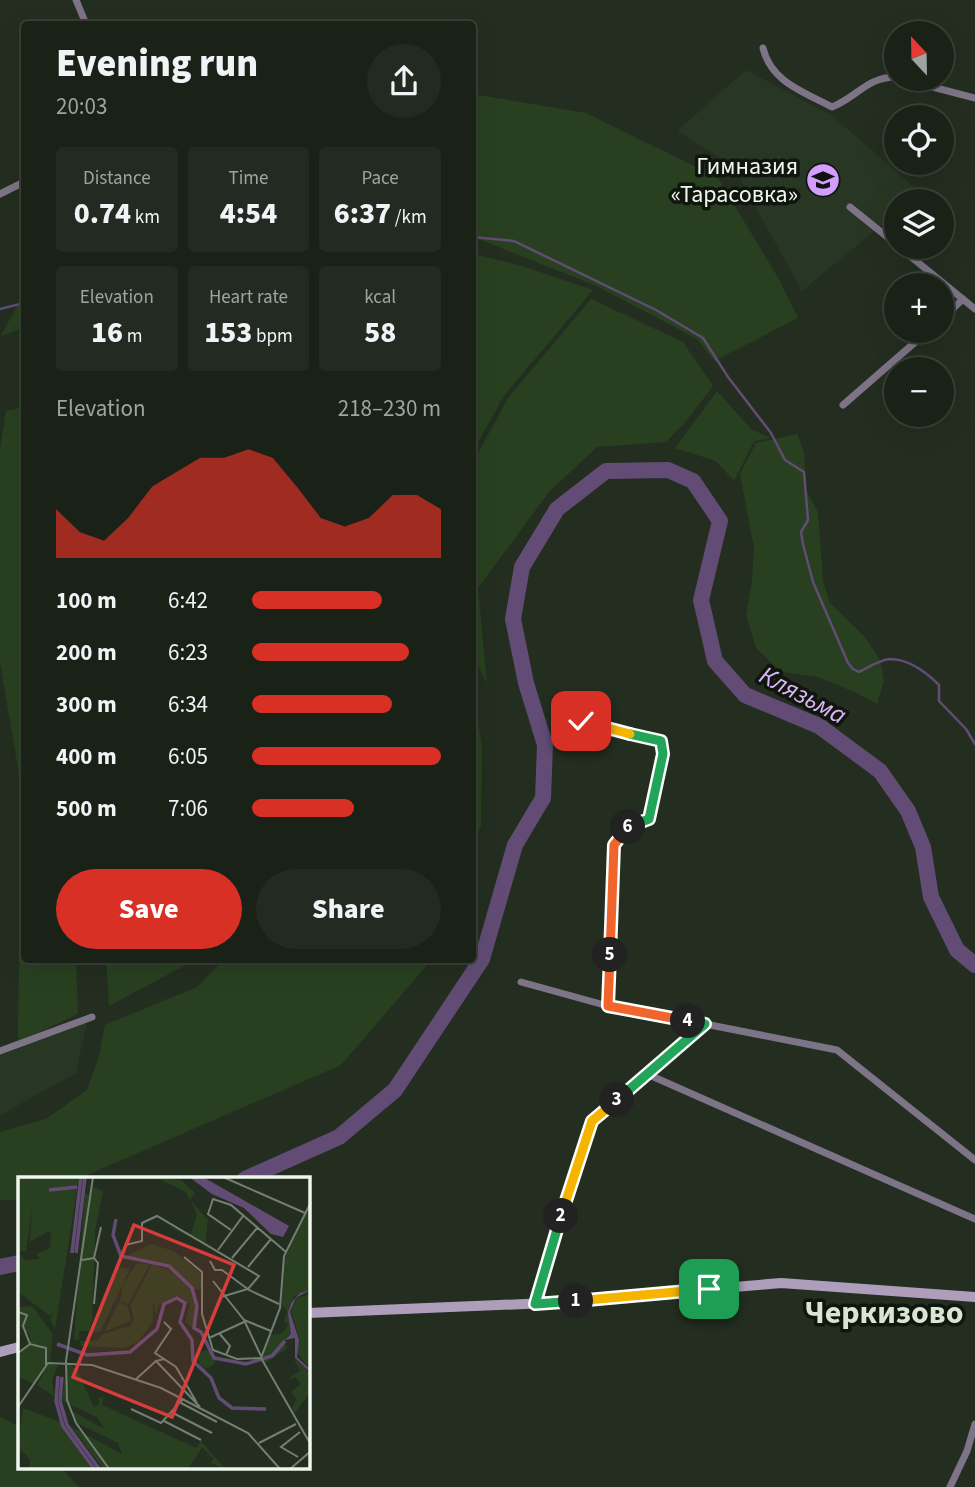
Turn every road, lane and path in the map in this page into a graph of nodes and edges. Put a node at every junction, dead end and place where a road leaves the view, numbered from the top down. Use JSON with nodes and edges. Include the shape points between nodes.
{"nodes":[{"id":1,"x":76,"y":0,"type":"edge"},
{"id":2,"x":85,"y":21,"type":"edge"},
{"id":3,"x":762,"y":48,"type":"dead end"},
{"id":4,"x":884,"y":78,"type":"edge"},
{"id":5,"x":948,"y":91,"type":"edge"},
{"id":6,"x":975,"y":98,"type":"edge"},
{"id":7,"x":21,"y":184,"type":"edge"},
{"id":8,"x":0,"y":194,"type":"edge"},
{"id":9,"x":850,"y":207,"type":"dead end"},
{"id":10,"x":884,"y":235,"type":"edge"},
{"id":11,"x":913,"y":259,"type":"edge"},
{"id":12,"x":963,"y":299,"type":"junction"},
{"id":13,"x":954,"y":307,"type":"edge"},
{"id":14,"x":975,"y":309,"type":"edge"},
{"id":15,"x":914,"y":343,"type":"edge"},
{"id":16,"x":843,"y":405,"type":"dead end"},
{"id":17,"x":581,"y":721,"type":"dead end"},
{"id":18,"x":521,"y":982,"type":"dead end"},
{"id":19,"x":608,"y":1006,"type":"junction"},
{"id":20,"x":92,"y":1017,"type":"dead end"},
{"id":21,"x":705,"y":1024,"type":"junction"},
{"id":22,"x":0,"y":1051,"type":"edge"},
{"id":23,"x":647,"y":1074,"type":"junction"},
{"id":24,"x":975,"y":1160,"type":"edge"},
{"id":25,"x":975,"y":1219,"type":"edge"},
{"id":26,"x":975,"y":1297,"type":"edge"},
{"id":27,"x":535,"y":1304,"type":"junction"},
{"id":28,"x":310,"y":1312,"type":"edge"},
{"id":29,"x":18,"y":1347,"type":"edge"},
{"id":30,"x":0,"y":1352,"type":"edge"},
{"id":31,"x":975,"y":1424,"type":"edge"},
{"id":32,"x":971,"y":1451,"type":"edge"},
{"id":33,"x":950,"y":1487,"type":"edge"}],
"edges":[{"from":1,"to":2,"type":"street"},
{"from":3,"to":4,"type":"street","via":[[766,63],[786,83],[832,107],[874,79]]},
{"from":5,"to":6,"type":"street"},
{"from":7,"to":8,"type":"street"},
{"from":9,"to":10,"type":"street"},
{"from":11,"to":12,"type":"street"},
{"from":12,"to":13,"type":"street"},
{"from":12,"to":14,"type":"street"},
{"from":15,"to":16,"type":"street"},
{"from":17,"to":19,"type":"street","via":[[661,741],[663,754],[649,819],[628,827],[614,845]]},
{"from":18,"to":19,"type":"street"},
{"from":19,"to":21,"type":"street"},
{"from":20,"to":22,"type":"street"},
{"from":21,"to":23,"type":"street"},
{"from":21,"to":24,"type":"street","via":[[837,1050]]},
{"from":23,"to":25,"type":"street"},
{"from":23,"to":27,"type":"street","via":[[592,1121]]},
{"from":26,"to":27,"type":"main road","via":[[781,1283]]},
{"from":27,"to":28,"type":"main road"},
{"from":29,"to":30,"type":"main road"},
{"from":31,"to":32,"type":"street"},
{"from":32,"to":33,"type":"street"}]}
